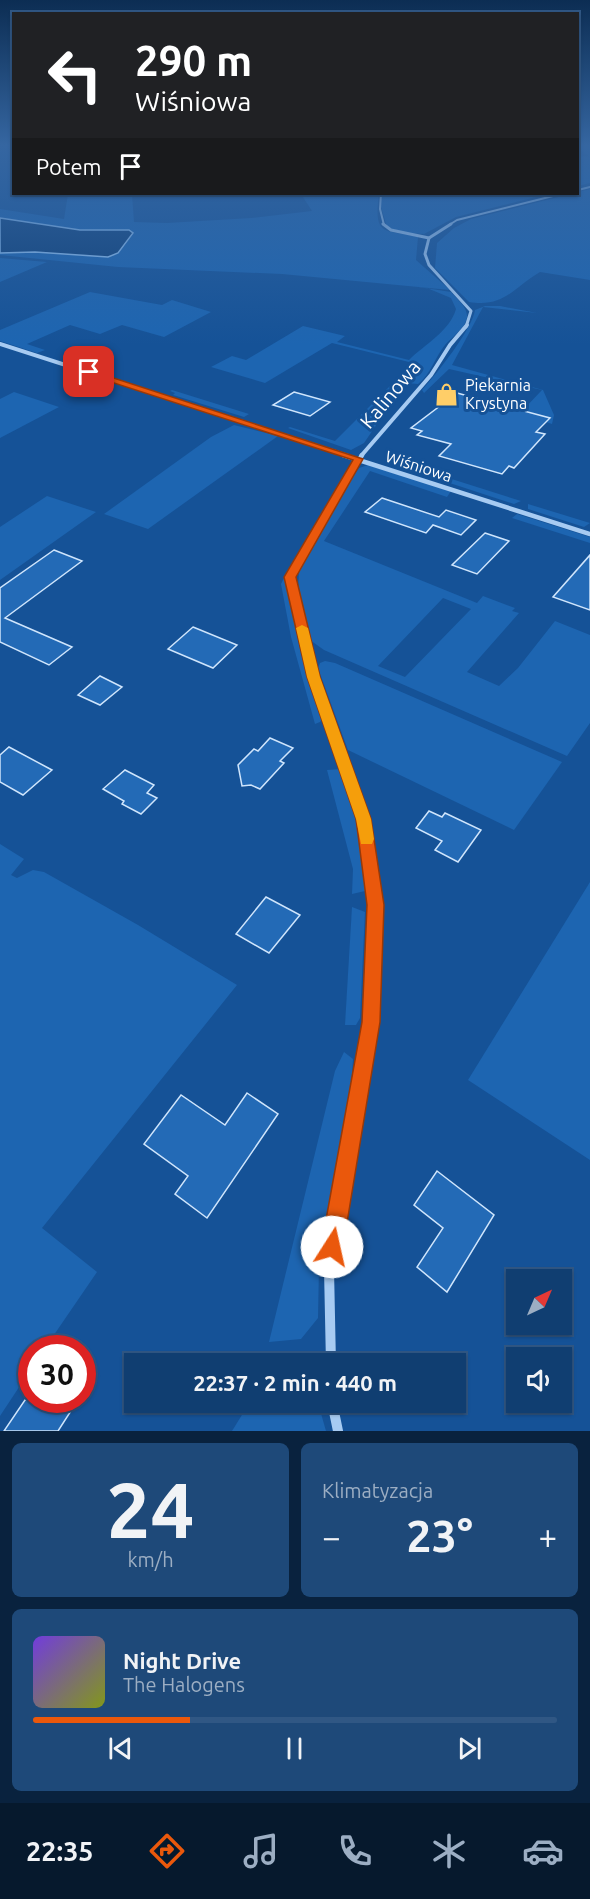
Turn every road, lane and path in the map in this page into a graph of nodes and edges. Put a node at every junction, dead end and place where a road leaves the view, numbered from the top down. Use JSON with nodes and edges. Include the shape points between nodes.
{"nodes":[{"id":1,"x":379,"y":212,"type":"edge"},
{"id":2,"x":490,"y":212,"type":"edge"},
{"id":3,"x":429,"y":238,"type":"junction"},
{"id":4,"x":0,"y":344,"type":"edge"},
{"id":5,"x":358,"y":459,"type":"junction"},
{"id":6,"x":590,"y":534,"type":"edge"},
{"id":7,"x":331,"y":1353,"type":"edge"},
{"id":8,"x":334,"y":1413,"type":"edge"},
{"id":9,"x":338,"y":1431,"type":"edge"}],
"edges":[{"from":1,"to":3,"type":"street","via":[[384,227],[393,233]]},
{"from":2,"to":3,"type":"street","via":[[457,220]]},
{"from":3,"to":5,"type":"street","name":"Kalinowa","via":[[424,254],[429,265],[471,311],[470,318],[431,375]]},
{"from":4,"to":5,"type":"street","name":"Wiśniowa"},
{"from":5,"to":6,"type":"street","name":"Wiśniowa"},
{"from":5,"to":7,"type":"street","name":"Kalinowa","via":[[290,577],[313,677],[364,819],[375,905],[371,1022],[329,1269]]},
{"from":8,"to":9,"type":"street"}]}
